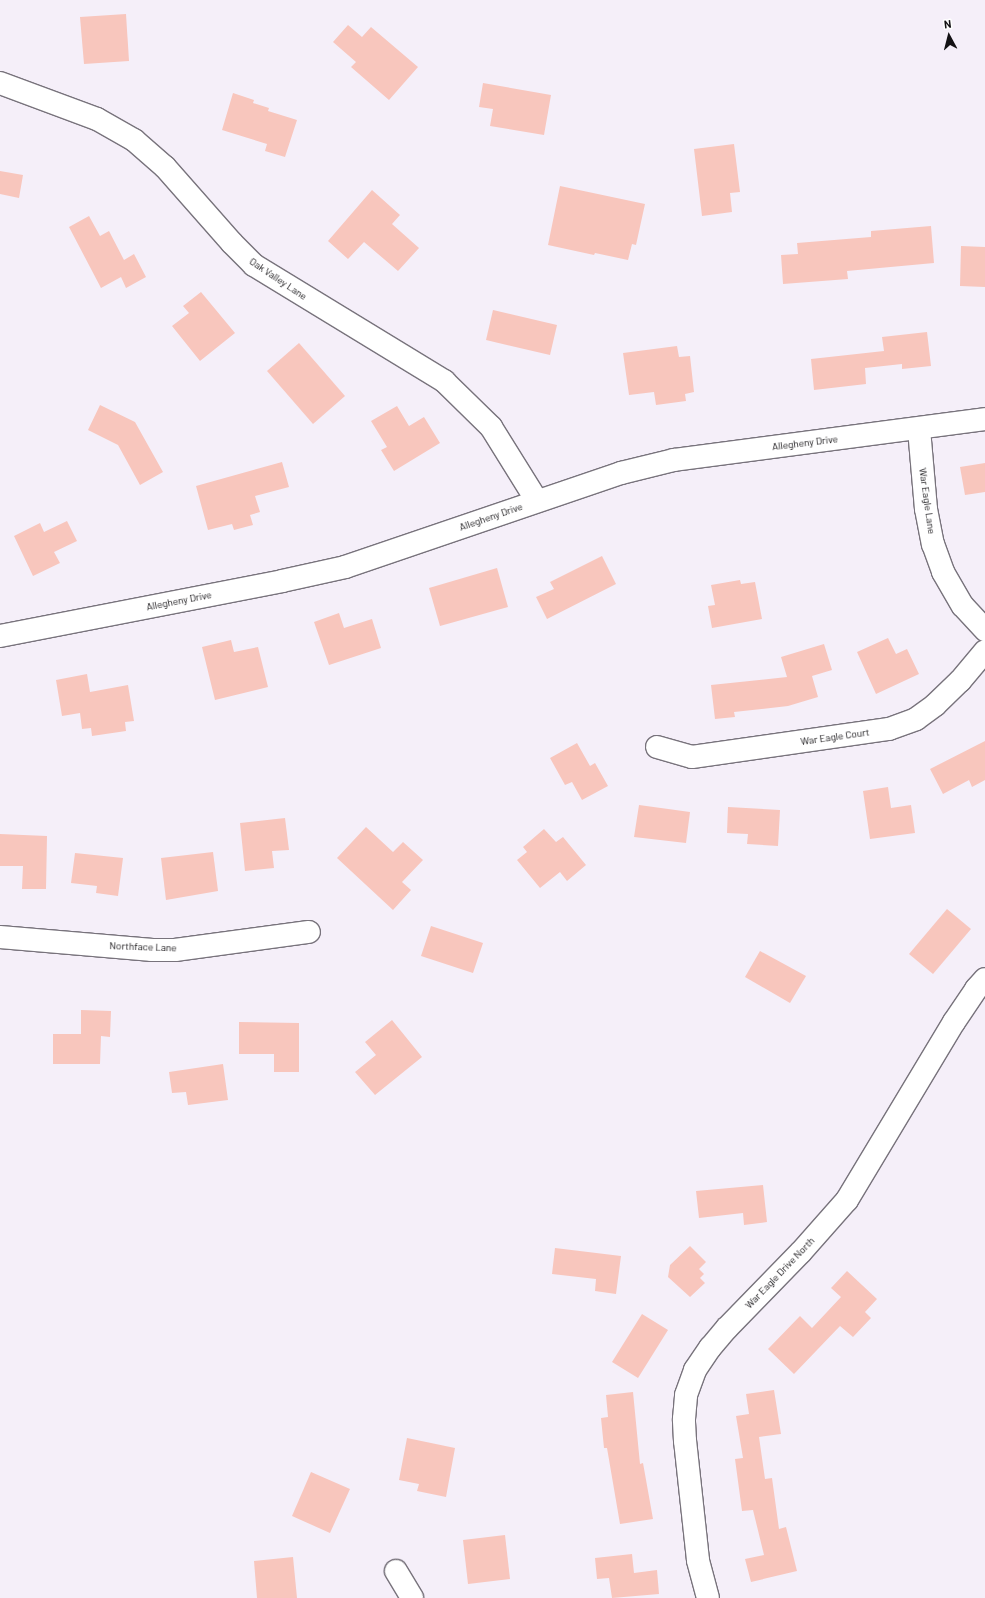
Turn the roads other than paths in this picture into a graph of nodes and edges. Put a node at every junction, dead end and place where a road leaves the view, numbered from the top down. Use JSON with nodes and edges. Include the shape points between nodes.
{"nodes":[{"id":1,"x":0,"y":83,"type":"edge"},
{"id":2,"x":985,"y":419,"type":"edge"},
{"id":3,"x":919,"y":428,"type":"junction"},
{"id":4,"x":537,"y":501,"type":"junction"},
{"id":5,"x":985,"y":630,"type":"edge"},
{"id":6,"x":0,"y":636,"type":"edge"},
{"id":7,"x":985,"y":652,"type":"edge"},
{"id":8,"x":657,"y":747,"type":"dead end"},
{"id":9,"x":308,"y":932,"type":"dead end"},
{"id":10,"x":0,"y":937,"type":"edge"},
{"id":11,"x":985,"y":979,"type":"edge"},
{"id":12,"x":396,"y":1571,"type":"dead end"},
{"id":13,"x":412,"y":1598,"type":"edge"},
{"id":14,"x":708,"y":1598,"type":"edge"}],
"edges":[{"from":1,"to":4,"type":"street","name":"Oak Valley Lane","via":[[97,119],[134,140],[165,167],[254,265],[444,381],[491,427]]},
{"from":2,"to":3,"type":"street","name":"Allegheny Drive"},
{"from":3,"to":4,"type":"street","name":"Allegheny Drive","via":[[674,460],[621,473]]},
{"from":3,"to":5,"type":"street","name":"War Eagle Lane","via":[[926,509],[933,544],[943,572],[963,606]]},
{"from":4,"to":6,"type":"street","name":"Allegheny Drive","via":[[345,567]]},
{"from":7,"to":8,"type":"street","name":"War Eagle Court","via":[[935,705],[916,719],[889,729],[692,757]]},
{"from":9,"to":10,"type":"street","name":"Northface Lane","via":[[175,950]]},
{"from":11,"to":14,"type":"street","name":"War Eagle Drive North","via":[[954,1022],[847,1200],[801,1252],[727,1328],[695,1370],[686,1394],[684,1427],[698,1560]]},
{"from":12,"to":13,"type":"street"}]}
